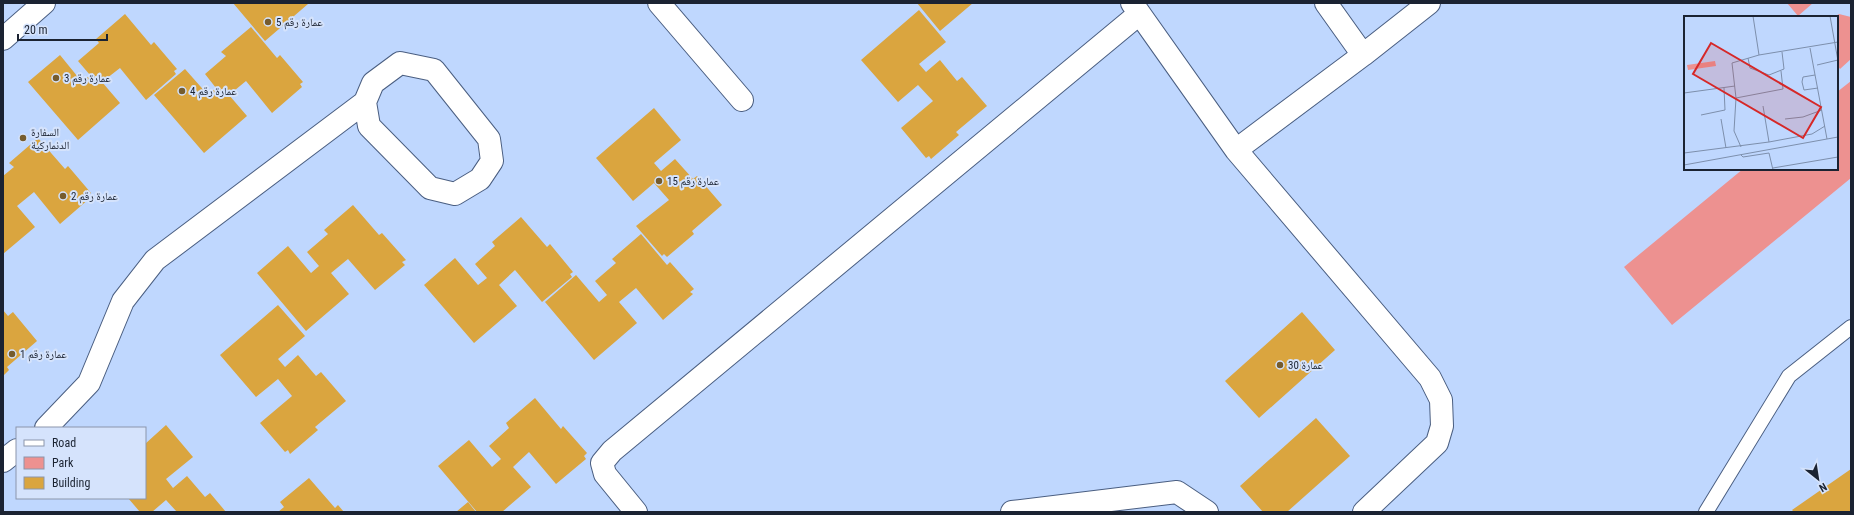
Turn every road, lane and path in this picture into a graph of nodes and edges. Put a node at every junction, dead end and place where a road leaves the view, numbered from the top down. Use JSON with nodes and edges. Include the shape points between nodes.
{"nodes":[{"id":1,"x":44,"y":3,"type":"edge"},
{"id":2,"x":659,"y":3,"type":"edge"},
{"id":3,"x":1326,"y":3,"type":"edge"},
{"id":4,"x":1429,"y":3,"type":"edge"},
{"id":5,"x":1135,"y":8,"type":"edge"},
{"id":6,"x":3,"y":39,"type":"edge"},
{"id":7,"x":1363,"y":55,"type":"junction"},
{"id":8,"x":742,"y":100,"type":"dead end"},
{"id":9,"x":365,"y":102,"type":"junction"},
{"id":10,"x":1236,"y":150,"type":"junction"},
{"id":11,"x":1851,"y":327,"type":"edge"},
{"id":12,"x":47,"y":427,"type":"edge"},
{"id":13,"x":16,"y":451,"type":"edge"},
{"id":14,"x":3,"y":461,"type":"edge"},
{"id":15,"x":636,"y":512,"type":"edge"},
{"id":16,"x":1012,"y":512,"type":"edge"},
{"id":17,"x":1207,"y":512,"type":"edge"},
{"id":18,"x":1364,"y":512,"type":"edge"},
{"id":19,"x":1706,"y":512,"type":"edge"}],
"edges":[{"from":1,"to":6,"type":"street"},
{"from":2,"to":8,"type":"street"},
{"from":3,"to":7,"type":"street"},
{"from":4,"to":7,"type":"street"},
{"from":5,"to":10,"type":"street"},
{"from":5,"to":15,"type":"street","via":[[612,451],[602,463],[605,474]]},
{"from":7,"to":10,"type":"street"},
{"from":9,"to":9,"type":"street","via":[[373,83],[400,63],[434,70],[489,138],[492,160],[480,179],[456,194],[430,188],[369,126]]},
{"from":9,"to":12,"type":"street","via":[[155,260],[123,301],[90,383]]},
{"from":10,"to":18,"type":"street","via":[[1430,378],[1441,400],[1442,426],[1436,443]]},
{"from":11,"to":19,"type":"lane","via":[[1789,376]]},
{"from":13,"to":14,"type":"street"},
{"from":16,"to":17,"type":"street","via":[[1177,492]]}]}
